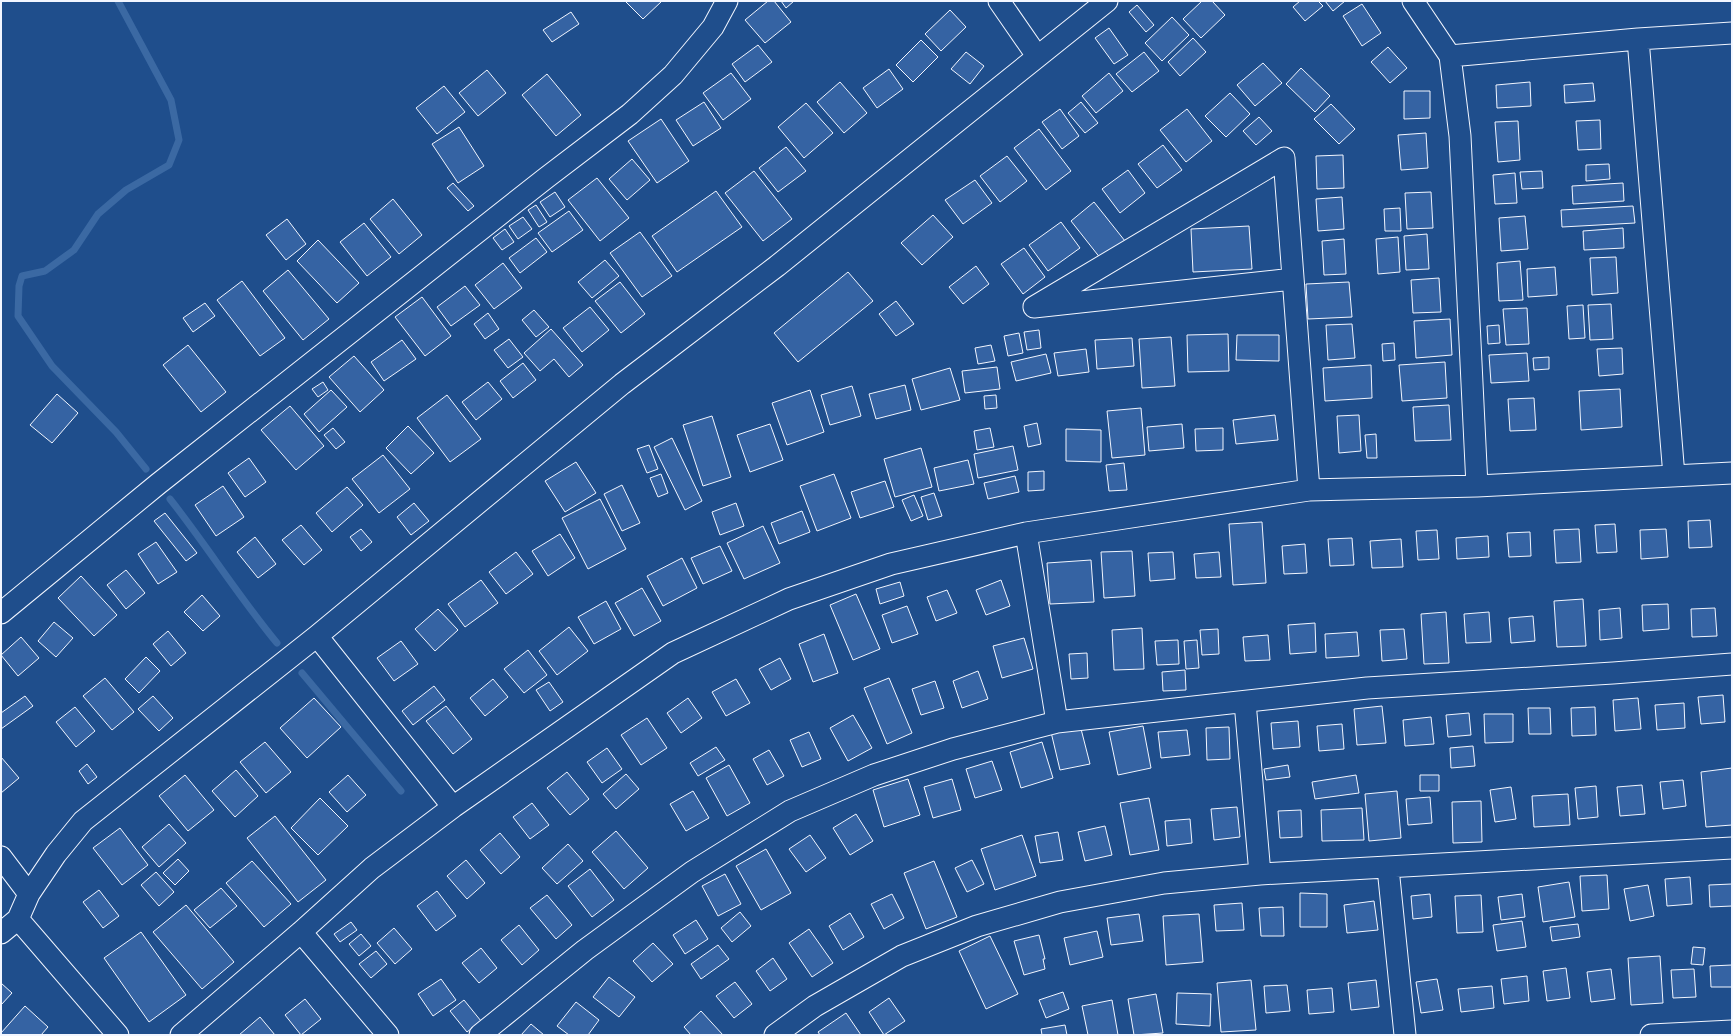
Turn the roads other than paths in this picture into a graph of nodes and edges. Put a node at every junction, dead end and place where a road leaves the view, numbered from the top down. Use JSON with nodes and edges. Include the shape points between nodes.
{"nodes":[{"id":1,"x":727,"y":1,"type":"edge"},
{"id":2,"x":999,"y":1,"type":"edge"},
{"id":3,"x":1107,"y":1,"type":"edge"},
{"id":4,"x":1412,"y":1,"type":"edge"},
{"id":5,"x":1732,"y":33,"type":"edge"},
{"id":6,"x":1638,"y":39,"type":"junction"},
{"id":7,"x":1038,"y":56,"type":"junction"},
{"id":8,"x":1450,"y":56,"type":"junction"},
{"id":9,"x":1293,"y":279,"type":"junction"},
{"id":10,"x":1732,"y":473,"type":"edge"},
{"id":11,"x":1674,"y":476,"type":"junction"},
{"id":12,"x":1476,"y":486,"type":"junction"},
{"id":13,"x":1309,"y":490,"type":"junction"},
{"id":14,"x":1026,"y":533,"type":"junction"},
{"id":15,"x":1,"y":613,"type":"edge"},
{"id":16,"x":317,"y":636,"type":"junction"},
{"id":17,"x":1732,"y":664,"type":"edge"},
{"id":18,"x":1245,"y":702,"type":"junction"},
{"id":19,"x":1057,"y":722,"type":"junction"},
{"id":20,"x":453,"y":807,"type":"junction"},
{"id":21,"x":1732,"y":848,"type":"edge"},
{"id":22,"x":1,"y":857,"type":"edge"},
{"id":23,"x":1388,"y":868,"type":"junction"},
{"id":24,"x":1260,"y":874,"type":"junction"},
{"id":25,"x":29,"y":894,"type":"junction"},
{"id":26,"x":18,"y":919,"type":"junction"},
{"id":27,"x":301,"y":932,"type":"junction"},
{"id":28,"x":1,"y":934,"type":"edge"},
{"id":29,"x":1732,"y":1031,"type":"edge"},
{"id":30,"x":118,"y":1035,"type":"edge"},
{"id":31,"x":181,"y":1035,"type":"edge"},
{"id":32,"x":388,"y":1035,"type":"edge"},
{"id":33,"x":480,"y":1035,"type":"edge"},
{"id":34,"x":775,"y":1035,"type":"edge"},
{"id":35,"x":1405,"y":1035,"type":"edge"},
{"id":36,"x":1651,"y":1035,"type":"edge"}],
"edges":[{"from":1,"to":15,"type":"street","via":[[713,27],[673,75],[630,114],[540,182],[158,484]]},
{"from":2,"to":7,"type":"street"},
{"from":3,"to":7,"type":"street"},
{"from":4,"to":8,"type":"street"},
{"from":5,"to":6,"type":"street"},
{"from":6,"to":8,"type":"street"},
{"from":6,"to":11,"type":"street"},
{"from":7,"to":16,"type":"street","via":[[777,266],[622,384]]},
{"from":8,"to":12,"type":"street","via":[[1460,136]]},
{"from":9,"to":9,"type":"street","via":[[1246,284],[1034,307],[1284,158]]},
{"from":9,"to":13,"type":"street"},
{"from":10,"to":11,"type":"street"},
{"from":11,"to":12,"type":"street"},
{"from":12,"to":13,"type":"street"},
{"from":13,"to":14,"type":"street"},
{"from":14,"to":19,"type":"street"},
{"from":14,"to":20,"type":"street","via":[[884,566],[789,599],[673,653]]},
{"from":16,"to":20,"type":"street"},
{"from":16,"to":25,"type":"street","via":[[83,821],[56,854]]},
{"from":17,"to":18,"type":"street","via":[[1367,688]]},
{"from":18,"to":19,"type":"street"},
{"from":18,"to":24,"type":"street"},
{"from":19,"to":33,"type":"street","via":[[953,749],[874,775],[790,811],[692,872],[585,950]]},
{"from":20,"to":27,"type":"street","via":[[372,868]]},
{"from":21,"to":23,"type":"street"},
{"from":22,"to":25,"type":"street"},
{"from":23,"to":24,"type":"street"},
{"from":23,"to":35,"type":"street"},
{"from":24,"to":34,"type":"street","via":[[1164,883],[1067,901],[977,926],[902,956],[815,1006]]},
{"from":25,"to":26,"type":"street"},
{"from":26,"to":28,"type":"street"},
{"from":26,"to":30,"type":"street"},
{"from":27,"to":31,"type":"street"},
{"from":27,"to":32,"type":"street"},
{"from":29,"to":36,"type":"street"}]}
